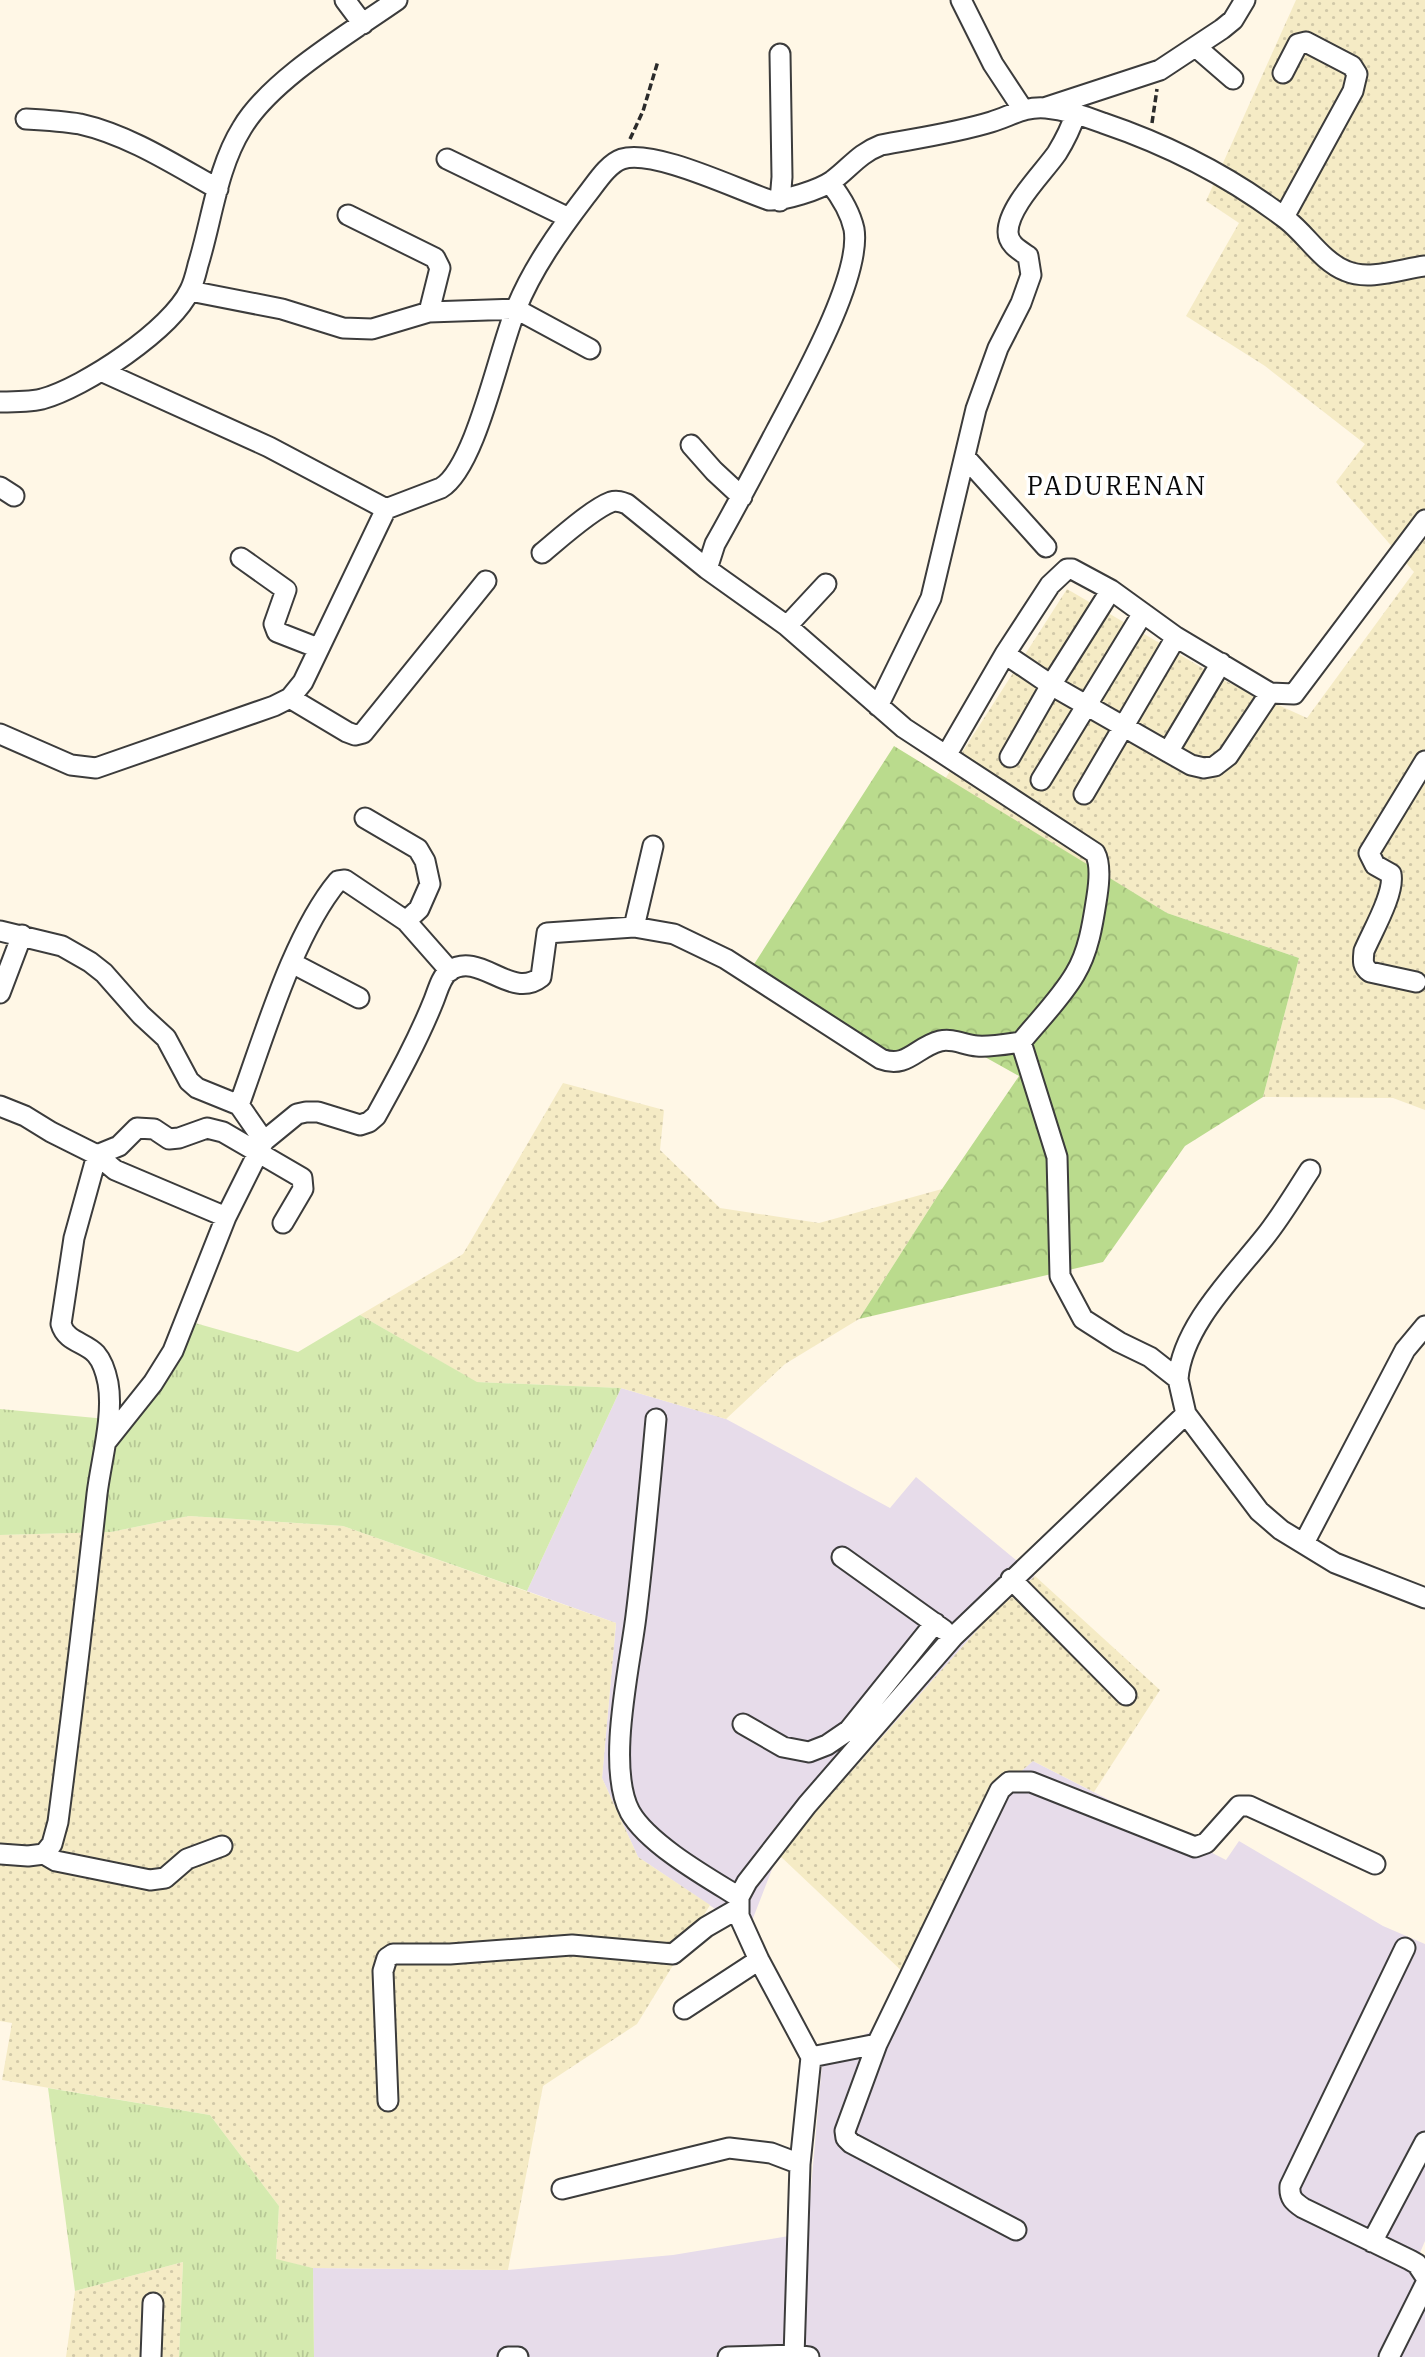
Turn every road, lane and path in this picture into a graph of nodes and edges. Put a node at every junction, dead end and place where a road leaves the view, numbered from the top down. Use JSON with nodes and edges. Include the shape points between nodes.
{"nodes":[{"id":1,"x":345,"y":0,"type":"edge"},
{"id":2,"x":397,"y":0,"type":"edge"},
{"id":3,"x":961,"y":0,"type":"edge"},
{"id":4,"x":1245,"y":0,"type":"edge"},
{"id":5,"x":363,"y":24,"type":"junction"},
{"id":6,"x":1196,"y":47,"type":"junction"},
{"id":7,"x":780,"y":54,"type":"dead end"},
{"id":8,"x":658,"y":61,"type":"dead end"},
{"id":9,"x":1160,"y":70,"type":"junction"},
{"id":10,"x":1283,"y":73,"type":"dead end"},
{"id":11,"x":1233,"y":79,"type":"dead end"},
{"id":12,"x":1022,"y":108,"type":"junction"},
{"id":13,"x":1046,"y":108,"type":"junction"},
{"id":14,"x":1076,"y":113,"type":"junction"},
{"id":15,"x":26,"y":119,"type":"dead end"},
{"id":16,"x":1150,"y":139,"type":"junction"},
{"id":17,"x":447,"y":159,"type":"dead end"},
{"id":18,"x":621,"y":160,"type":"junction"},
{"id":19,"x":830,"y":183,"type":"junction"},
{"id":20,"x":218,"y":189,"type":"junction"},
{"id":21,"x":780,"y":201,"type":"junction"},
{"id":22,"x":348,"y":215,"type":"dead end"},
{"id":23,"x":1284,"y":217,"type":"junction"},
{"id":24,"x":569,"y":218,"type":"junction"},
{"id":25,"x":1425,"y":266,"type":"edge"},
{"id":26,"x":190,"y":291,"type":"junction"},
{"id":27,"x":516,"y":309,"type":"junction"},
{"id":28,"x":429,"y":312,"type":"junction"},
{"id":29,"x":590,"y":349,"type":"dead end"},
{"id":30,"x":101,"y":371,"type":"junction"},
{"id":31,"x":0,"y":402,"type":"edge"},
{"id":32,"x":691,"y":445,"type":"dead end"},
{"id":33,"x":965,"y":457,"type":"junction"},
{"id":34,"x":742,"y":497,"type":"junction"},
{"id":35,"x":386,"y":509,"type":"junction"},
{"id":36,"x":1425,"y":520,"type":"edge"},
{"id":37,"x":1046,"y":547,"type":"dead end"},
{"id":38,"x":542,"y":553,"type":"dead end"},
{"id":39,"x":241,"y":558,"type":"dead end"},
{"id":40,"x":707,"y":569,"type":"junction"},
{"id":41,"x":486,"y":580,"type":"dead end"},
{"id":42,"x":826,"y":584,"type":"dead end"},
{"id":43,"x":1111,"y":590,"type":"junction"},
{"id":44,"x":1143,"y":612,"type":"junction"},
{"id":45,"x":787,"y":626,"type":"junction"},
{"id":46,"x":1176,"y":637,"type":"junction"},
{"id":47,"x":318,"y":648,"type":"junction"},
{"id":48,"x":1004,"y":654,"type":"junction"},
{"id":49,"x":1222,"y":663,"type":"junction"},
{"id":50,"x":1051,"y":685,"type":"junction"},
{"id":51,"x":1270,"y":693,"type":"junction"},
{"id":52,"x":290,"y":698,"type":"junction"},
{"id":53,"x":1087,"y":705,"type":"junction"},
{"id":54,"x":878,"y":706,"type":"junction"},
{"id":55,"x":1125,"y":727,"type":"junction"},
{"id":56,"x":0,"y":734,"type":"edge"},
{"id":57,"x":1168,"y":752,"type":"junction"},
{"id":58,"x":947,"y":754,"type":"junction"},
{"id":59,"x":1010,"y":757,"type":"dead end"},
{"id":60,"x":1425,"y":761,"type":"edge"},
{"id":61,"x":1041,"y":780,"type":"dead end"},
{"id":62,"x":1084,"y":794,"type":"dead end"},
{"id":63,"x":365,"y":818,"type":"dead end"},
{"id":64,"x":653,"y":846,"type":"dead end"},
{"id":65,"x":406,"y":921,"type":"junction"},
{"id":66,"x":634,"y":927,"type":"junction"},
{"id":67,"x":0,"y":931,"type":"edge"},
{"id":68,"x":22,"y":935,"type":"junction"},
{"id":69,"x":292,"y":963,"type":"junction"},
{"id":70,"x":450,"y":971,"type":"junction"},
{"id":71,"x":1416,"y":982,"type":"dead end"},
{"id":72,"x":0,"y":993,"type":"edge"},
{"id":73,"x":359,"y":998,"type":"dead end"},
{"id":74,"x":1021,"y":1042,"type":"junction"},
{"id":75,"x":239,"y":1105,"type":"junction"},
{"id":76,"x":0,"y":1106,"type":"edge"},
{"id":77,"x":261,"y":1146,"type":"junction"},
{"id":78,"x":97,"y":1155,"type":"junction"},
{"id":79,"x":1310,"y":1170,"type":"dead end"},
{"id":80,"x":226,"y":1217,"type":"junction"},
{"id":81,"x":284,"y":1223,"type":"dead end"},
{"id":82,"x":1425,"y":1326,"type":"edge"},
{"id":83,"x":1178,"y":1379,"type":"junction"},
{"id":84,"x":1186,"y":1414,"type":"junction"},
{"id":85,"x":656,"y":1419,"type":"dead end"},
{"id":86,"x":106,"y":1442,"type":"junction"},
{"id":87,"x":1304,"y":1543,"type":"junction"},
{"id":88,"x":842,"y":1558,"type":"dead end"},
{"id":89,"x":1011,"y":1579,"type":"junction"},
{"id":90,"x":1425,"y":1598,"type":"edge"},
{"id":91,"x":935,"y":1623,"type":"junction"},
{"id":92,"x":953,"y":1637,"type":"junction"},
{"id":93,"x":1126,"y":1695,"type":"dead end"},
{"id":94,"x":743,"y":1724,"type":"dead end"},
{"id":95,"x":222,"y":1846,"type":"dead end"},
{"id":96,"x":0,"y":1853,"type":"edge"},
{"id":97,"x":44,"y":1854,"type":"junction"},
{"id":98,"x":1375,"y":1864,"type":"dead end"},
{"id":99,"x":739,"y":1902,"type":"junction"},
{"id":100,"x":1405,"y":1948,"type":"dead end"},
{"id":101,"x":759,"y":1960,"type":"junction"},
{"id":102,"x":684,"y":2009,"type":"dead end"},
{"id":103,"x":877,"y":2044,"type":"junction"},
{"id":104,"x":811,"y":2057,"type":"junction"},
{"id":105,"x":388,"y":2101,"type":"dead end"},
{"id":106,"x":1425,"y":2142,"type":"edge"},
{"id":107,"x":800,"y":2164,"type":"junction"},
{"id":108,"x":562,"y":2189,"type":"dead end"},
{"id":109,"x":1016,"y":2230,"type":"dead end"},
{"id":110,"x":1372,"y":2242,"type":"junction"},
{"id":111,"x":1425,"y":2276,"type":"edge"},
{"id":112,"x":1425,"y":2285,"type":"edge"},
{"id":113,"x":153,"y":2302,"type":"dead end"},
{"id":114,"x":799,"y":2356,"type":"edge"},
{"id":115,"x":151,"y":2357,"type":"edge"},
{"id":116,"x":508,"y":2357,"type":"edge"},
{"id":117,"x":518,"y":2357,"type":"edge"},
{"id":118,"x":729,"y":2357,"type":"edge"},
{"id":119,"x":1389,"y":2357,"type":"edge"}],
"edges":[{"from":1,"to":5,"type":"street"},
{"from":2,"to":5,"type":"street"},
{"from":3,"to":12,"type":"street","via":[[993,64]]},
{"from":4,"to":6,"type":"street","via":[[1233,20]]},
{"from":5,"to":20,"type":"street","via":[[281,82],[260,104],[242,127]]},
{"from":6,"to":9,"type":"street"},
{"from":6,"to":11,"type":"street"},
{"from":7,"to":21,"type":"street"},
{"from":8,"to":18,"type":"path"},
{"from":9,"to":13,"type":"street"},
{"from":9,"to":16,"type":"path"},
{"from":10,"to":23,"type":"street","via":[[1298,44],[1306,42],[1352,66],[1357,74],[1353,91]]},
{"from":12,"to":13,"type":"street"},
{"from":12,"to":19,"type":"street","via":[[992,122],[865,151]]},
{"from":13,"to":14,"type":"street"},
{"from":14,"to":16,"type":"street"},
{"from":14,"to":33,"type":"street","via":[[1068,135],[1012,217],[1008,232],[1012,245],[1028,256],[1031,275],[998,348]]},
{"from":15,"to":20,"type":"street","via":[[83,125],[108,134]]},
{"from":16,"to":23,"type":"street"},
{"from":17,"to":24,"type":"street"},
{"from":18,"to":21,"type":"street","via":[[641,158],[670,164]]},
{"from":18,"to":24,"type":"street","via":[[605,172]]},
{"from":19,"to":21,"type":"street"},
{"from":19,"to":34,"type":"street","via":[[846,204],[855,231],[851,266],[813,359]]},
{"from":20,"to":26,"type":"street"},
{"from":22,"to":28,"type":"street","via":[[439,262]]},
{"from":23,"to":25,"type":"street","via":[[1329,262],[1346,271],[1371,274]]},
{"from":24,"to":27,"type":"street"},
{"from":26,"to":28,"type":"street","via":[[344,328],[372,329]]},
{"from":26,"to":30,"type":"street","via":[[148,338]]},
{"from":27,"to":28,"type":"street"},
{"from":27,"to":29,"type":"street"},
{"from":27,"to":35,"type":"street","via":[[482,415],[455,472],[441,488]]},
{"from":30,"to":31,"type":"street","via":[[42,399]]},
{"from":30,"to":35,"type":"street","via":[[269,447]]},
{"from":32,"to":34,"type":"street"},
{"from":33,"to":37,"type":"street"},
{"from":33,"to":54,"type":"street","via":[[931,598]]},
{"from":34,"to":40,"type":"street","via":[[715,544]]},
{"from":35,"to":47,"type":"street"},
{"from":36,"to":51,"type":"street","via":[[1294,694]]},
{"from":38,"to":40,"type":"street","via":[[572,528],[619,500]]},
{"from":39,"to":47,"type":"street","via":[[286,590],[274,624],[277,632]]},
{"from":40,"to":45,"type":"street"},
{"from":41,"to":52,"type":"street","via":[[363,733],[347,732]]},
{"from":42,"to":45,"type":"street"},
{"from":43,"to":44,"type":"street"},
{"from":43,"to":48,"type":"street","via":[[1067,569],[1050,585]]},
{"from":43,"to":50,"type":"street"},
{"from":44,"to":46,"type":"street"},
{"from":44,"to":53,"type":"street"},
{"from":45,"to":54,"type":"street"},
{"from":46,"to":49,"type":"street"},
{"from":46,"to":55,"type":"street"},
{"from":47,"to":52,"type":"street","via":[[303,682]]},
{"from":48,"to":50,"type":"street"},
{"from":48,"to":58,"type":"street"},
{"from":49,"to":51,"type":"street"},
{"from":49,"to":57,"type":"street"},
{"from":50,"to":53,"type":"street"},
{"from":50,"to":59,"type":"street"},
{"from":51,"to":57,"type":"street","via":[[1228,756],[1215,766],[1191,765]]},
{"from":52,"to":56,"type":"street","via":[[96,768],[71,765]]},
{"from":53,"to":55,"type":"street"},
{"from":53,"to":61,"type":"street"},
{"from":54,"to":58,"type":"street"},
{"from":55,"to":57,"type":"street"},
{"from":55,"to":62,"type":"street"},
{"from":58,"to":74,"type":"street","via":[[1098,859],[1093,925],[1084,956],[1076,974]]},
{"from":60,"to":71,"type":"street","via":[[1369,853],[1375,865],[1392,878],[1363,962],[1370,972]]},
{"from":63,"to":65,"type":"street","via":[[418,849],[425,860],[430,884],[419,909]]},
{"from":64,"to":66,"type":"street"},
{"from":65,"to":69,"type":"street","via":[[342,879],[326,895]]},
{"from":65,"to":70,"type":"street"},
{"from":66,"to":70,"type":"street","via":[[547,933],[541,976],[527,984],[466,966]]},
{"from":66,"to":74,"type":"street","via":[[674,934],[726,959],[891,1063],[948,1040],[982,1046]]},
{"from":67,"to":68,"type":"street"},
{"from":68,"to":72,"type":"street"},
{"from":68,"to":75,"type":"street","via":[[62,946],[90,962],[166,1038],[197,1088]]},
{"from":69,"to":73,"type":"street"},
{"from":69,"to":75,"type":"street"},
{"from":70,"to":77,"type":"street","via":[[376,1116],[360,1125],[317,1112],[297,1114]]},
{"from":74,"to":83,"type":"street","via":[[1057,1157],[1060,1276],[1083,1319],[1150,1357]]},
{"from":75,"to":77,"type":"street"},
{"from":76,"to":78,"type":"street"},
{"from":77,"to":78,"type":"street","via":[[207,1128],[169,1139],[154,1129],[137,1128],[119,1146]]},
{"from":77,"to":80,"type":"street"},
{"from":77,"to":81,"type":"street","via":[[302,1178],[303,1189]]},
{"from":78,"to":80,"type":"street","via":[[115,1170]]},
{"from":78,"to":86,"type":"street","via":[[74,1238],[61,1324],[66,1335],[97,1356],[106,1374]]},
{"from":79,"to":83,"type":"street","via":[[1209,1306],[1182,1359]]},
{"from":80,"to":86,"type":"street","via":[[173,1351]]},
{"from":82,"to":87,"type":"street","via":[[1405,1349]]},
{"from":83,"to":84,"type":"street"},
{"from":84,"to":87,"type":"street","via":[[1259,1511]]},
{"from":84,"to":89,"type":"street"},
{"from":85,"to":99,"type":"street","via":[[636,1618],[620,1723],[621,1778],[630,1811],[648,1834]]},
{"from":86,"to":97,"type":"street","via":[[58,1822]]},
{"from":87,"to":90,"type":"street","via":[[1335,1563]]},
{"from":88,"to":91,"type":"street"},
{"from":89,"to":92,"type":"street"},
{"from":89,"to":93,"type":"street"},
{"from":91,"to":92,"type":"street"},
{"from":91,"to":94,"type":"street","via":[[849,1730],[827,1745],[810,1752],[783,1747]]},
{"from":92,"to":99,"type":"street","via":[[807,1805],[747,1882]]},
{"from":95,"to":97,"type":"street","via":[[187,1859],[165,1878],[150,1880],[56,1861]]},
{"from":96,"to":97,"type":"street"},
{"from":98,"to":103,"type":"street","via":[[1250,1806],[1239,1807],[1206,1843],[1195,1847],[1031,1782],[1009,1782],[1000,1790]]},
{"from":99,"to":101,"type":"street","via":[[739,1916]]},
{"from":99,"to":105,"type":"street","via":[[673,1954],[572,1945],[393,1954],[383,1971]]},
{"from":100,"to":110,"type":"street","via":[[1289,2194],[1294,2202]]},
{"from":101,"to":102,"type":"street"},
{"from":101,"to":104,"type":"street"},
{"from":103,"to":104,"type":"street"},
{"from":103,"to":109,"type":"street","via":[[846,2138]]},
{"from":104,"to":107,"type":"street"},
{"from":106,"to":110,"type":"street"},
{"from":107,"to":108,"type":"street","via":[[771,2152],[729,2148]]},
{"from":107,"to":114,"type":"street"},
{"from":110,"to":111,"type":"street","via":[[1417,2264]]},
{"from":112,"to":119,"type":"street"},
{"from":113,"to":115,"type":"street"},
{"from":114,"to":118,"type":"street"},
{"from":116,"to":117,"type":"street"}]}
